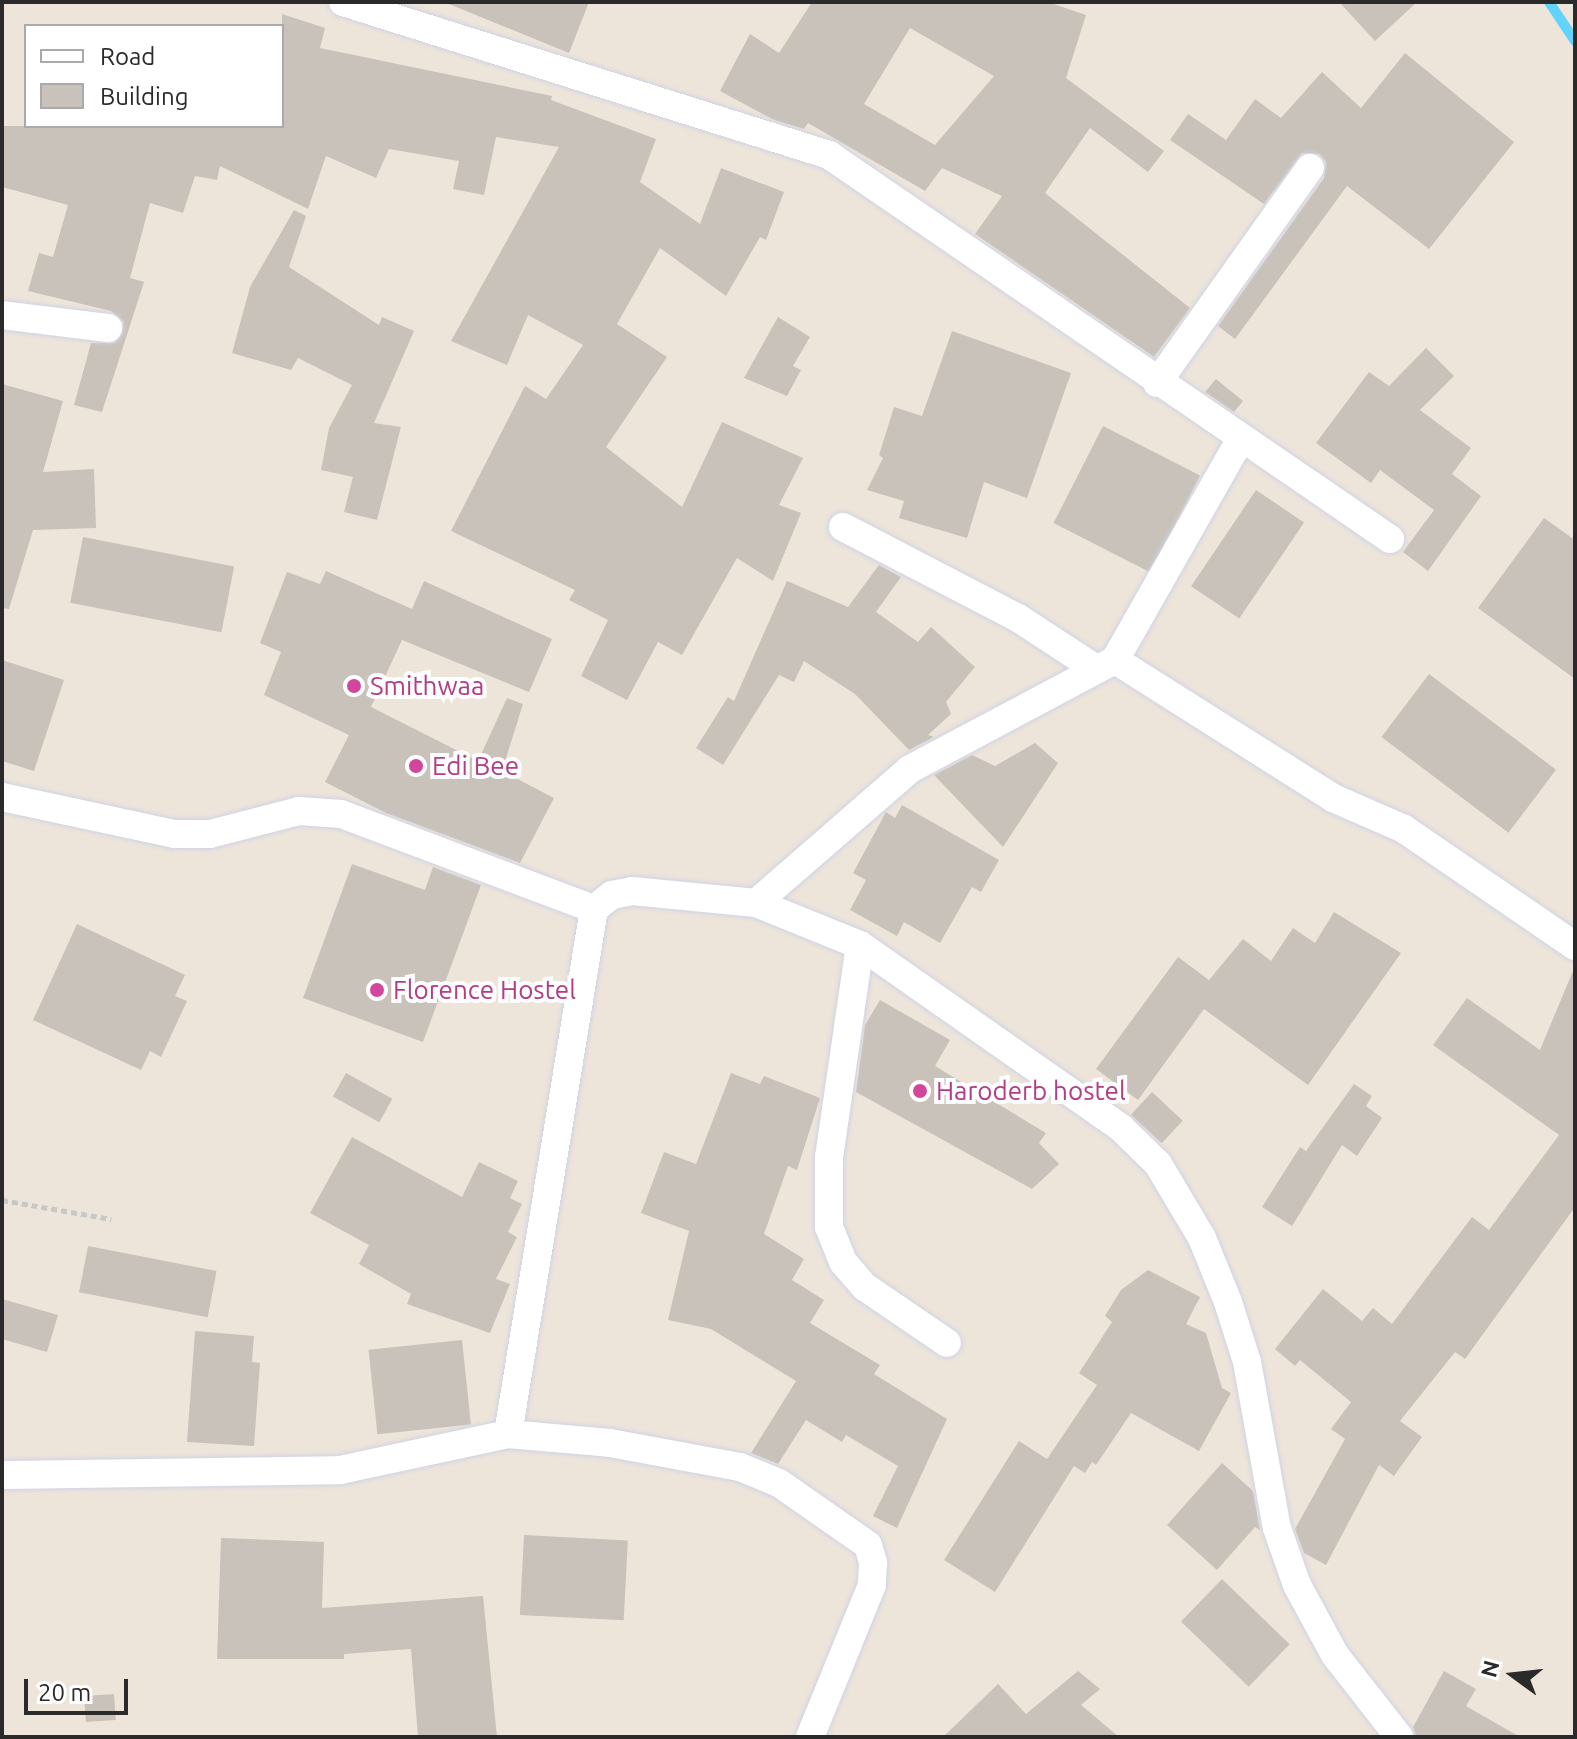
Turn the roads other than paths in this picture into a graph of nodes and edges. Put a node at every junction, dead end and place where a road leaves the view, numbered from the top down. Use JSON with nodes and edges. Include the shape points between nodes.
{"nodes":[{"id":1,"x":343,"y":2,"type":"edge"},
{"id":2,"x":1310,"y":168,"type":"dead end"},
{"id":3,"x":2,"y":315,"type":"edge"},
{"id":4,"x":108,"y":328,"type":"dead end"},
{"id":5,"x":1157,"y":383,"type":"junction"},
{"id":6,"x":1240,"y":440,"type":"junction"},
{"id":7,"x":843,"y":527,"type":"dead end"},
{"id":8,"x":1390,"y":539,"type":"dead end"},
{"id":9,"x":1106,"y":665,"type":"junction"},
{"id":10,"x":2,"y":797,"type":"edge"},
{"id":11,"x":756,"y":903,"type":"junction"},
{"id":12,"x":594,"y":909,"type":"junction"},
{"id":13,"x":860,"y":945,"type":"junction"},
{"id":14,"x":1575,"y":946,"type":"edge"},
{"id":15,"x":947,"y":1343,"type":"dead end"},
{"id":16,"x":508,"y":1434,"type":"junction"},
{"id":17,"x":2,"y":1475,"type":"edge"},
{"id":18,"x":2,"y":1485,"type":"edge"},
{"id":19,"x":810,"y":1737,"type":"edge"},
{"id":20,"x":1399,"y":1737,"type":"edge"}],
"edges":[{"from":1,"to":5,"type":"street","via":[[829,155]]},
{"from":2,"to":5,"type":"street"},
{"from":3,"to":4,"type":"street"},
{"from":5,"to":6,"type":"street"},
{"from":6,"to":8,"type":"street"},
{"from":6,"to":9,"type":"street"},
{"from":7,"to":9,"type":"street"},
{"from":9,"to":11,"type":"street","via":[[910,769]]},
{"from":9,"to":14,"type":"street","via":[[1333,798],[1404,829]]},
{"from":10,"to":12,"type":"street","via":[[175,834],[210,834],[299,811],[341,814]]},
{"from":11,"to":12,"type":"street","via":[[632,891],[612,895]]},
{"from":11,"to":13,"type":"street"},
{"from":12,"to":16,"type":"street"},
{"from":13,"to":15,"type":"street","via":[[829,1157],[829,1227],[843,1262],[865,1287]]},
{"from":13,"to":20,"type":"street","via":[[1121,1128],[1158,1164],[1202,1238],[1228,1302],[1247,1362],[1277,1528],[1297,1585],[1335,1655]]},
{"from":16,"to":17,"type":"street","via":[[340,1470]]},
{"from":16,"to":19,"type":"street","via":[[610,1443],[740,1467],[779,1483],[868,1545],[872,1585]]},
{"from":17,"to":18,"type":"street"}]}
